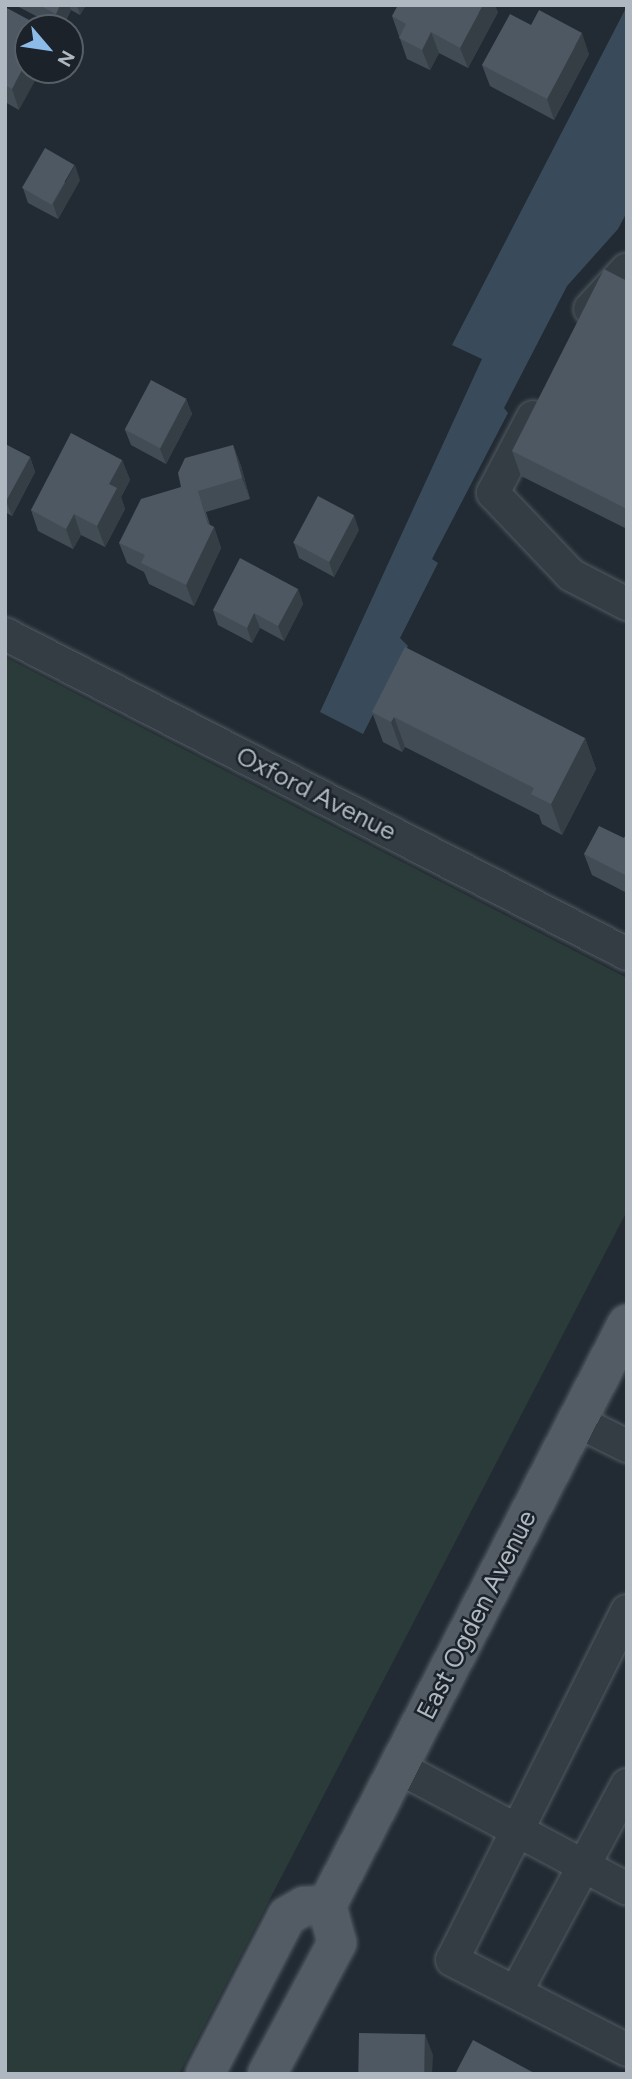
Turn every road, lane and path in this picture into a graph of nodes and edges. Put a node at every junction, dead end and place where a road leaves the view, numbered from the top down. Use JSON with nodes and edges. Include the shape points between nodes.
{"nodes":[{"id":1,"x":627,"y":269,"type":"edge"},
{"id":2,"x":576,"y":335,"type":"edge"},
{"id":3,"x":550,"y":384,"type":"edge"},
{"id":4,"x":627,"y":604,"type":"edge"},
{"id":5,"x":5,"y":634,"type":"edge"},
{"id":6,"x":627,"y":954,"type":"edge"},
{"id":7,"x":627,"y":1324,"type":"edge"},
{"id":8,"x":577,"y":1421,"type":"junction"},
{"id":9,"x":627,"y":1446,"type":"edge"},
{"id":10,"x":627,"y":1611,"type":"edge"},
{"id":11,"x":398,"y":1767,"type":"junction"},
{"id":12,"x":627,"y":1785,"type":"edge"},
{"id":13,"x":514,"y":1830,"type":"junction"},
{"id":14,"x":583,"y":1866,"type":"junction"},
{"id":15,"x":627,"y":1889,"type":"edge"},
{"id":16,"x":327,"y":1905,"type":"junction"},
{"id":17,"x":516,"y":1992,"type":"junction"},
{"id":18,"x":627,"y":2050,"type":"edge"},
{"id":19,"x":205,"y":2074,"type":"edge"},
{"id":20,"x":267,"y":2074,"type":"edge"}],
"edges":[{"from":1,"to":2,"type":"street","via":[[595,299]]},
{"from":3,"to":4,"type":"street","via":[[493,494],[571,575]]},
{"from":5,"to":6,"type":"street","name":"Oxford Avenue"},
{"from":7,"to":8,"type":"main road","name":"East Ogden Avenue"},
{"from":8,"to":9,"type":"street"},
{"from":8,"to":11,"type":"main road","name":"East Ogden Avenue"},
{"from":10,"to":13,"type":"street"},
{"from":11,"to":13,"type":"street"},
{"from":11,"to":16,"type":"main road","name":"East Ogden Avenue"},
{"from":12,"to":14,"type":"street"},
{"from":13,"to":14,"type":"street"},
{"from":13,"to":17,"type":"street","via":[[452,1959]]},
{"from":14,"to":15,"type":"street"},
{"from":14,"to":17,"type":"street"},
{"from":16,"to":19,"type":"main road","via":[[304,1906],[287,1916]]},
{"from":16,"to":20,"type":"main road","via":[[337,1943]]},
{"from":17,"to":18,"type":"street"}]}
